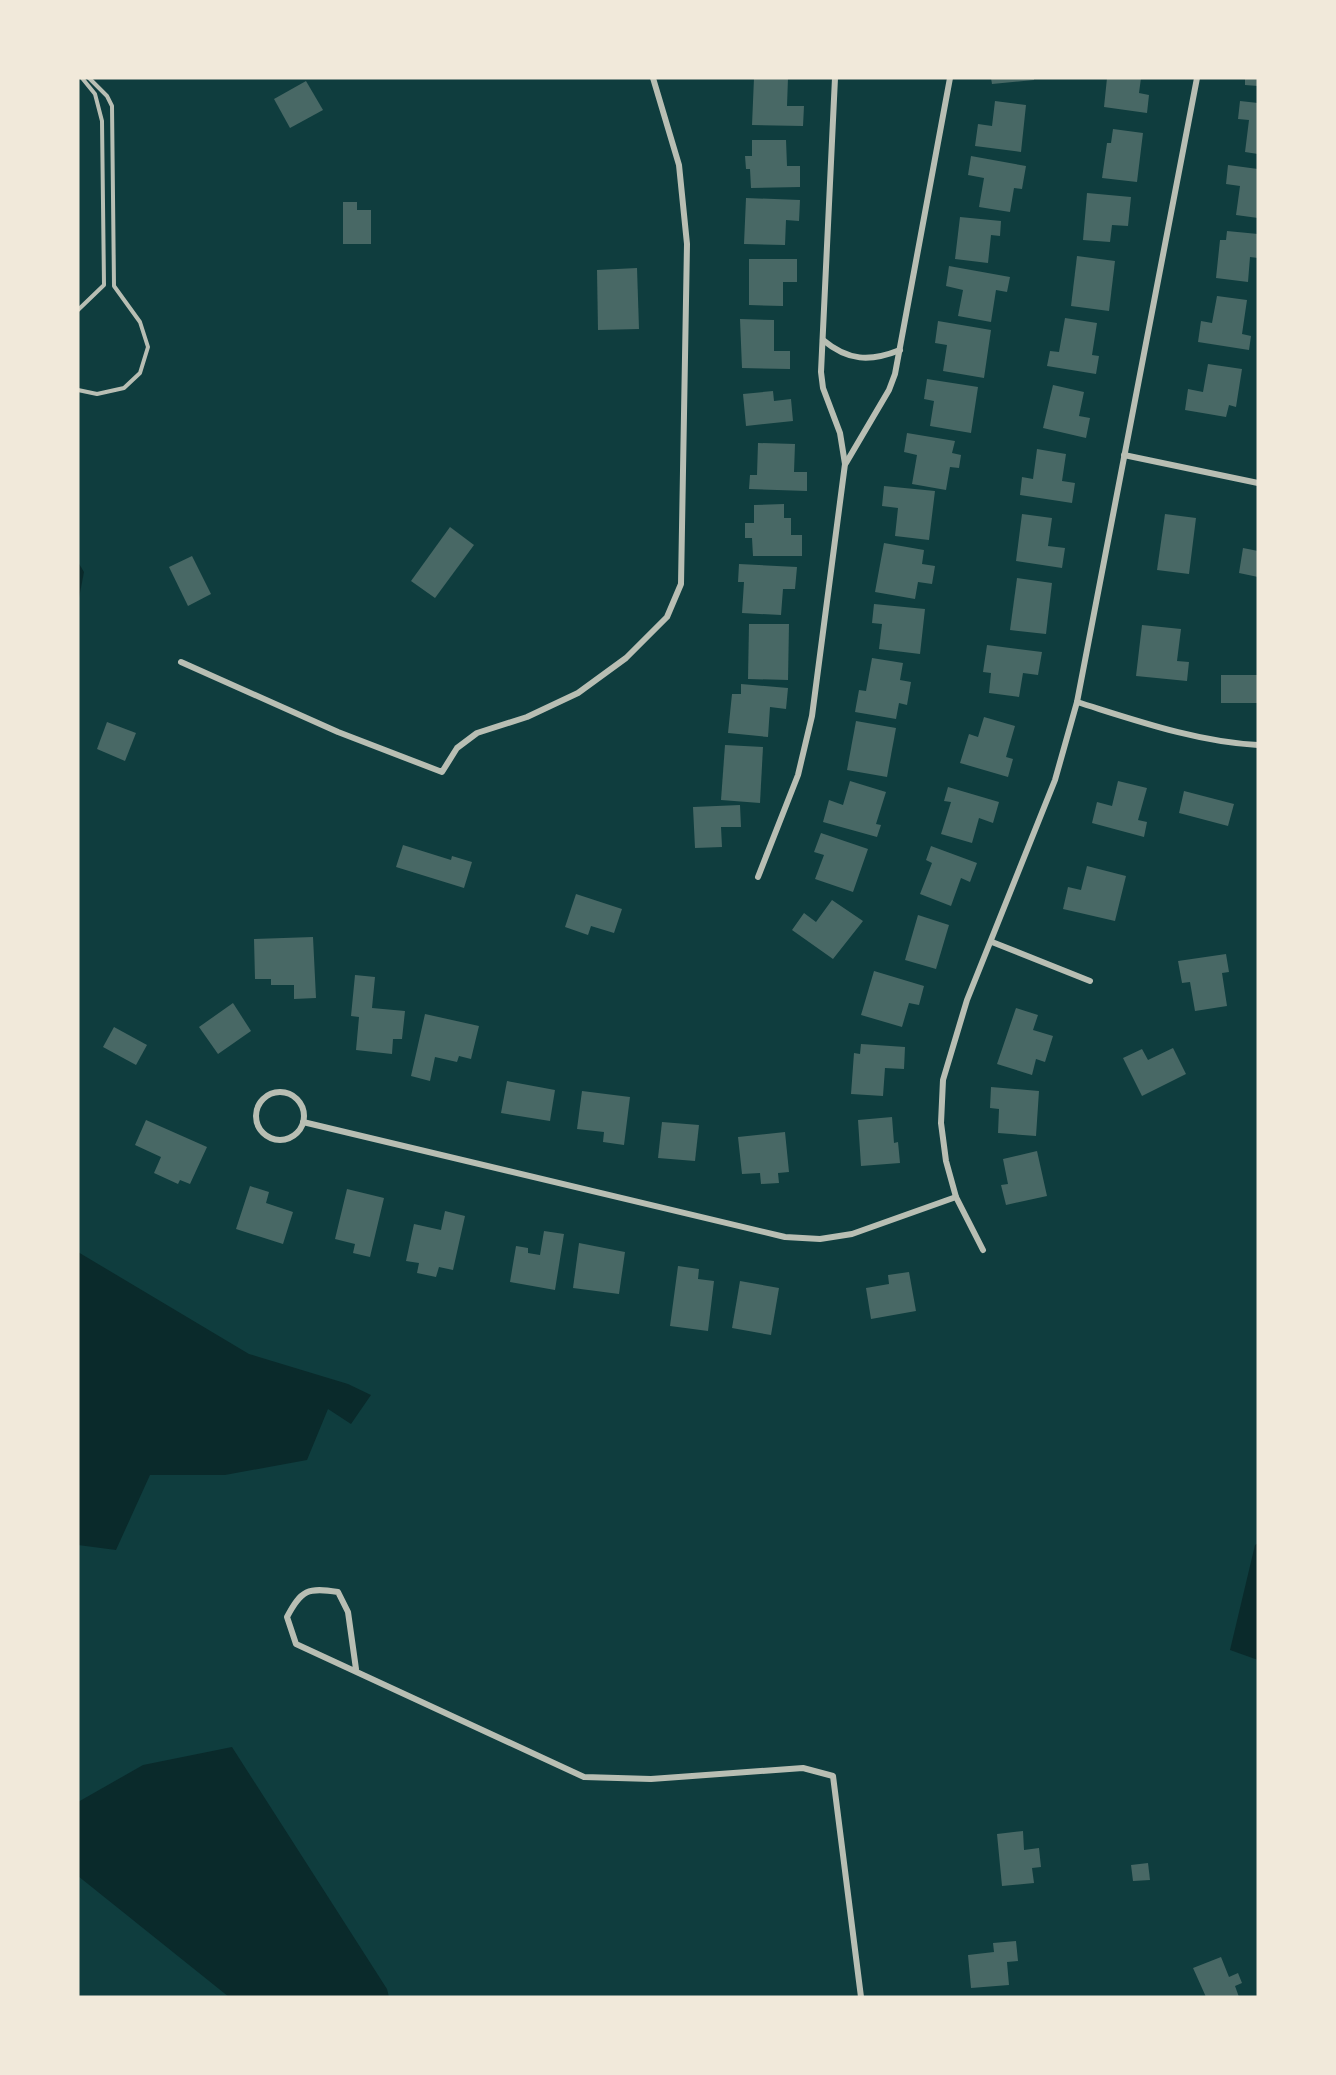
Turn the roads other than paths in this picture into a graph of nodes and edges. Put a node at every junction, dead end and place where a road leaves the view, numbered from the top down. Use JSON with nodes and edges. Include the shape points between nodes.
{"nodes":[{"id":1,"x":82,"y":78,"type":"edge"},
{"id":2,"x":89,"y":78,"type":"edge"},
{"id":3,"x":653,"y":78,"type":"edge"},
{"id":4,"x":835,"y":78,"type":"edge"},
{"id":5,"x":950,"y":78,"type":"edge"},
{"id":6,"x":1197,"y":78,"type":"edge"},
{"id":7,"x":78,"y":310,"type":"edge"},
{"id":8,"x":823,"y":340,"type":"junction"},
{"id":9,"x":900,"y":351,"type":"junction"},
{"id":10,"x":78,"y":390,"type":"edge"},
{"id":11,"x":1124,"y":455,"type":"junction"},
{"id":12,"x":845,"y":464,"type":"junction"},
{"id":13,"x":1258,"y":483,"type":"edge"},
{"id":14,"x":181,"y":662,"type":"dead end"},
{"id":15,"x":1077,"y":702,"type":"junction"},
{"id":16,"x":1258,"y":745,"type":"edge"},
{"id":17,"x":758,"y":877,"type":"dead end"},
{"id":18,"x":992,"y":942,"type":"junction"},
{"id":19,"x":1090,"y":981,"type":"dead end"},
{"id":20,"x":303,"y":1122,"type":"junction"},
{"id":21,"x":956,"y":1197,"type":"junction"},
{"id":22,"x":982,"y":1250,"type":"dead end"},
{"id":23,"x":356,"y":1669,"type":"junction"},
{"id":24,"x":861,"y":1997,"type":"edge"}],
"edges":[{"from":1,"to":7,"type":"lane","via":[[95,94],[102,121],[104,285]]},
{"from":2,"to":10,"type":"lane","via":[[112,106],[114,286],[140,322],[148,347],[140,373],[123,388],[97,394]]},
{"from":3,"to":14,"type":"street","via":[[679,165],[687,244],[681,584],[667,617],[626,658],[578,693],[527,717],[477,733],[458,748],[442,772],[338,732]]},
{"from":4,"to":8,"type":"street"},
{"from":5,"to":9,"type":"street"},
{"from":6,"to":11,"type":"street"},
{"from":8,"to":9,"type":"street","via":[[836,351],[868,360]]},
{"from":8,"to":12,"type":"street","via":[[823,388],[840,433]]},
{"from":9,"to":12,"type":"street","via":[[889,390]]},
{"from":11,"to":13,"type":"street"},
{"from":11,"to":15,"type":"street"},
{"from":12,"to":17,"type":"street","via":[[812,716],[798,775]]},
{"from":15,"to":16,"type":"street","via":[[1162,727],[1236,744]]},
{"from":15,"to":18,"type":"street","via":[[1055,780]]},
{"from":18,"to":19,"type":"street"},
{"from":18,"to":21,"type":"street","via":[[967,1000],[944,1080],[941,1123]]},
{"from":20,"to":20,"type":"street","via":[[292,1138],[268,1138],[258,1126],[256,1110],[265,1097],[288,1093],[300,1103]]},
{"from":20,"to":21,"type":"street","via":[[785,1237],[820,1239],[852,1234]]},
{"from":21,"to":22,"type":"street"},
{"from":23,"to":23,"type":"street","via":[[296,1644],[287,1617],[297,1597],[316,1588],[338,1592],[348,1612]]},
{"from":23,"to":24,"type":"street","via":[[584,1777],[651,1779],[803,1768],[833,1776]]}]}
